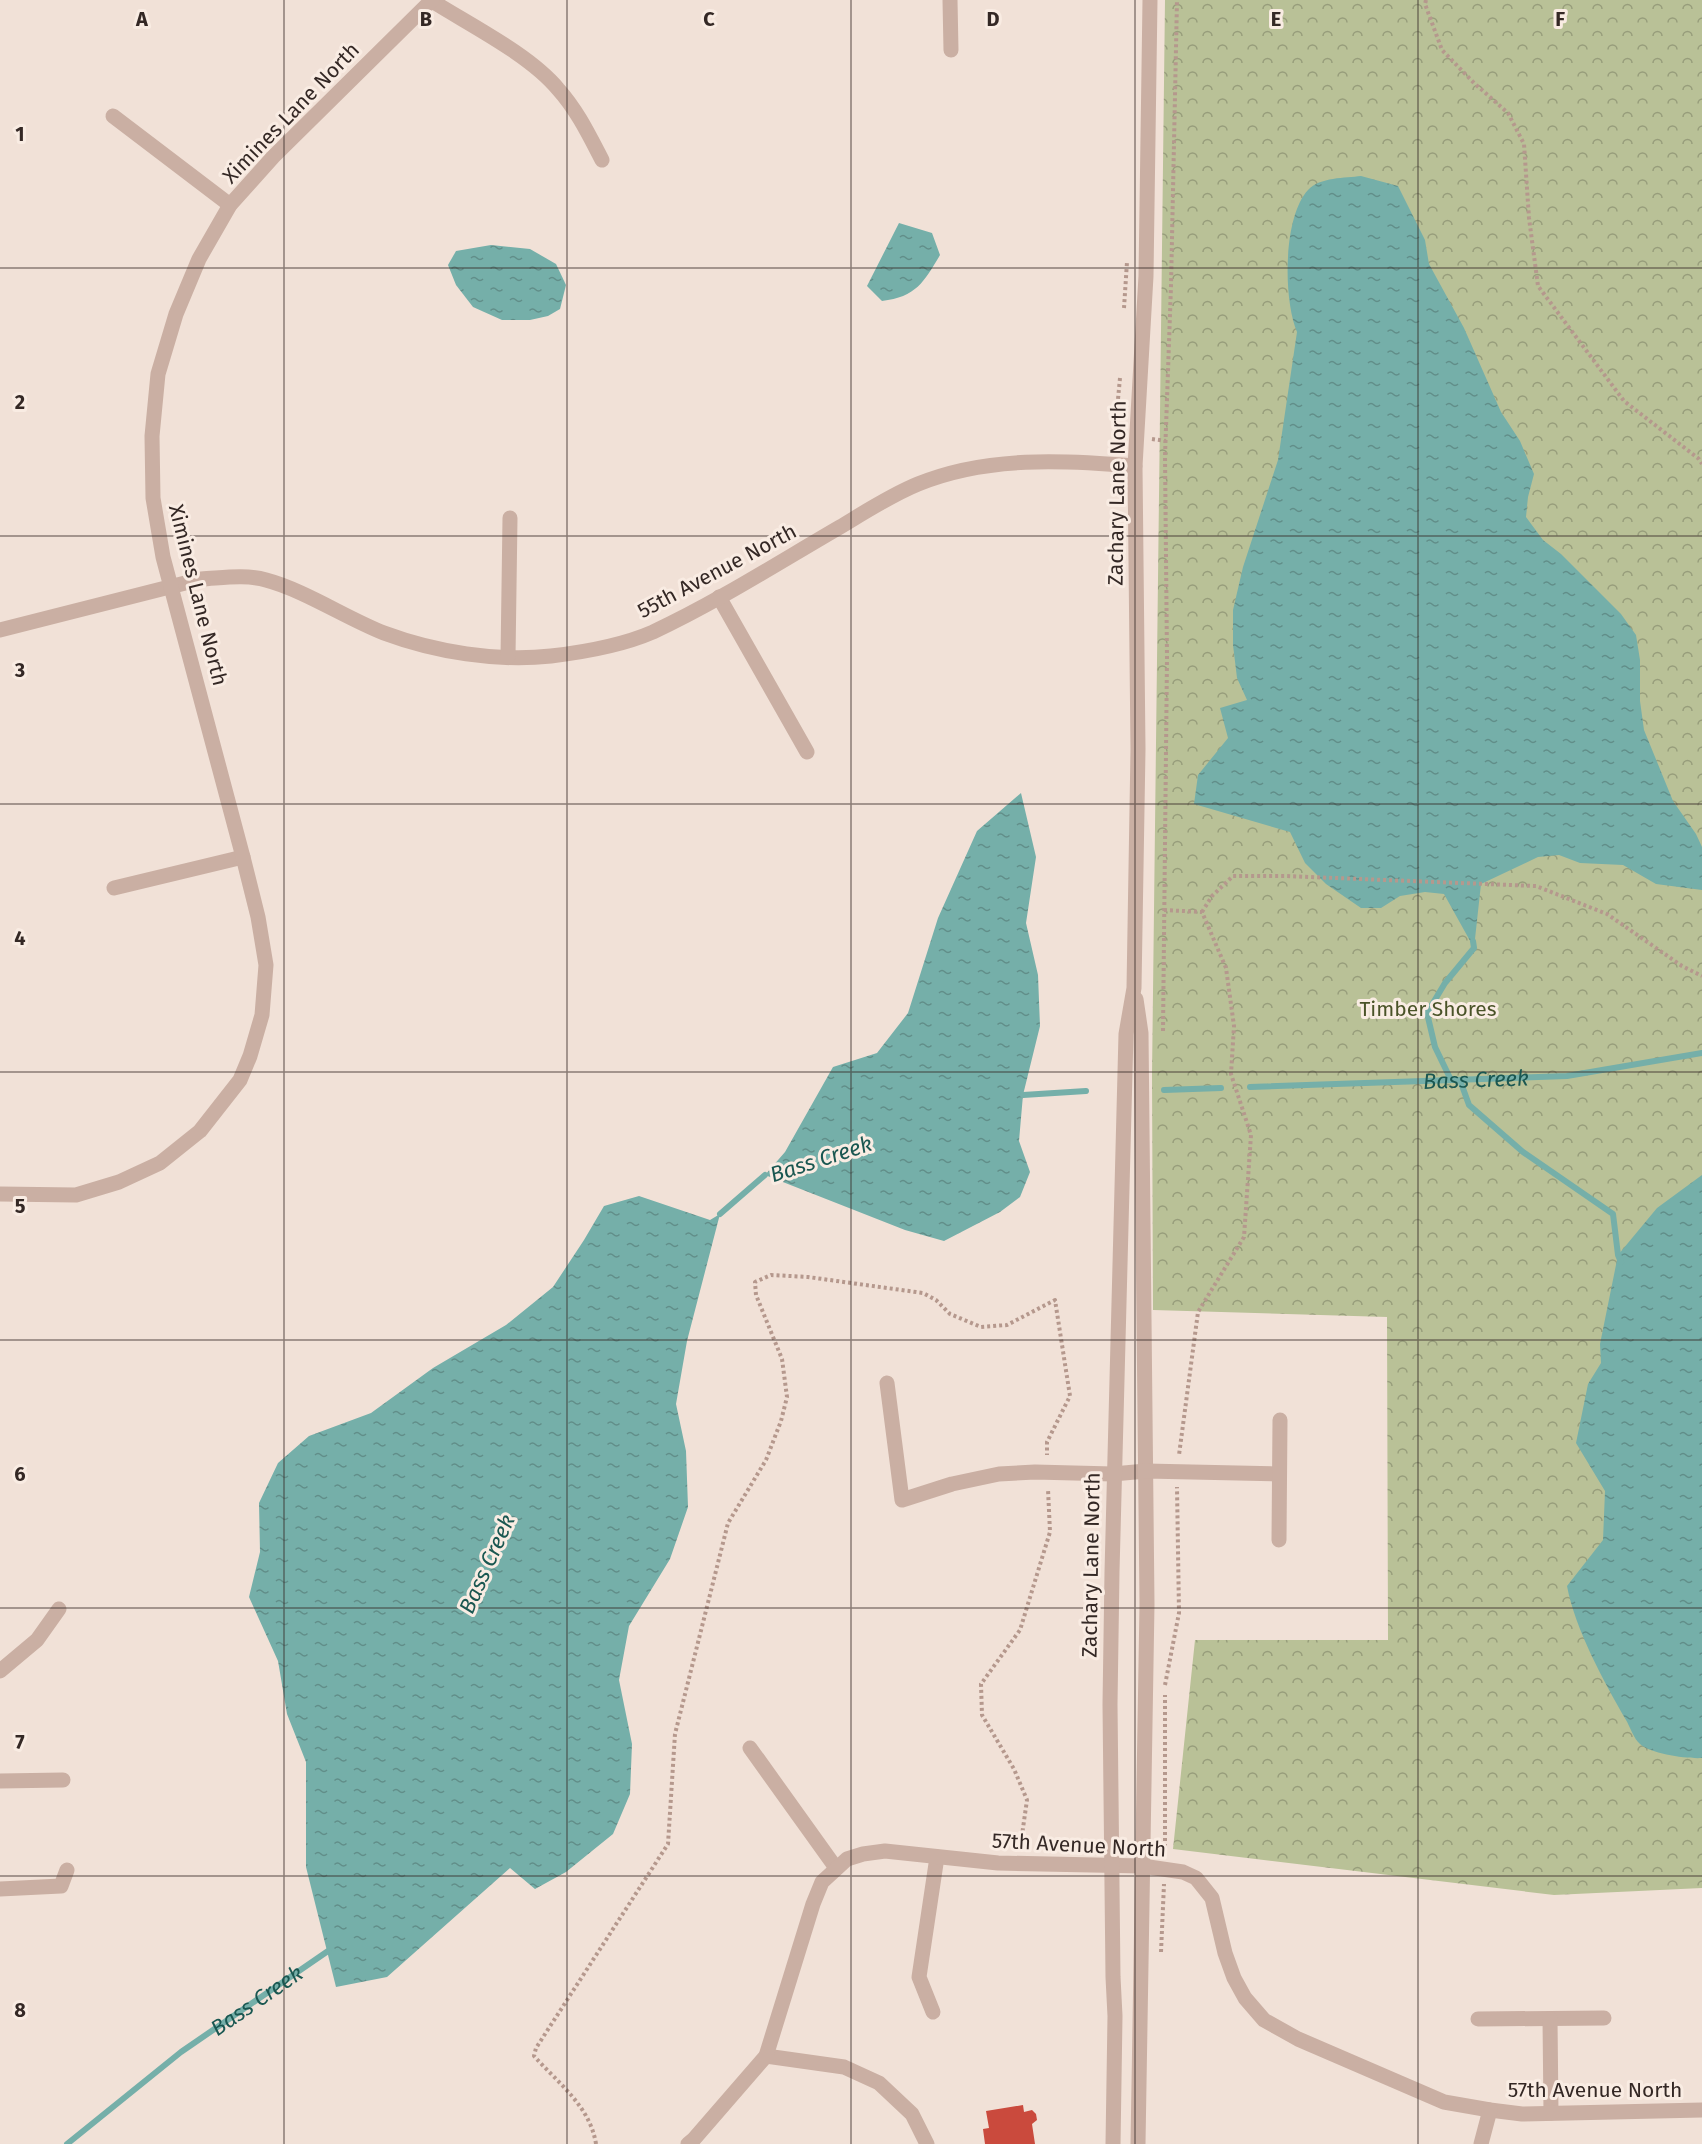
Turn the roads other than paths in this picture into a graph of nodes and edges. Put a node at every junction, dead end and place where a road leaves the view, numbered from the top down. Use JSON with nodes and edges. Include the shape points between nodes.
{"nodes":[{"id":1,"x":950,"y":0,"type":"edge"},
{"id":2,"x":1150,"y":0,"type":"edge"},
{"id":3,"x":432,"y":1,"type":"edge"},
{"id":4,"x":951,"y":50,"type":"dead end"},
{"id":5,"x":113,"y":116,"type":"dead end"},
{"id":6,"x":602,"y":160,"type":"dead end"},
{"id":7,"x":230,"y":205,"type":"junction"},
{"id":8,"x":1135,"y":466,"type":"junction"},
{"id":9,"x":510,"y":518,"type":"dead end"},
{"id":10,"x":172,"y":586,"type":"junction"},
{"id":11,"x":719,"y":597,"type":"junction"},
{"id":12,"x":0,"y":630,"type":"edge"},
{"id":13,"x":508,"y":657,"type":"junction"},
{"id":14,"x":807,"y":752,"type":"dead end"},
{"id":15,"x":243,"y":857,"type":"junction"},
{"id":16,"x":114,"y":888,"type":"dead end"},
{"id":17,"x":1134,"y":988,"type":"junction"},
{"id":18,"x":0,"y":1194,"type":"edge"},
{"id":19,"x":886,"y":1383,"type":"dead end"},
{"id":20,"x":1280,"y":1420,"type":"dead end"},
{"id":21,"x":1146,"y":1471,"type":"junction"},
{"id":22,"x":1113,"y":1474,"type":"junction"},
{"id":23,"x":1279,"y":1474,"type":"junction"},
{"id":24,"x":1280,"y":1540,"type":"dead end"},
{"id":25,"x":59,"y":1609,"type":"dead end"},
{"id":26,"x":0,"y":1671,"type":"edge"},
{"id":27,"x":750,"y":1748,"type":"dead end"},
{"id":28,"x":0,"y":1780,"type":"edge"},
{"id":29,"x":63,"y":1780,"type":"dead end"},
{"id":30,"x":937,"y":1857,"type":"junction"},
{"id":31,"x":1113,"y":1866,"type":"junction"},
{"id":32,"x":1142,"y":1866,"type":"junction"},
{"id":33,"x":836,"y":1868,"type":"junction"},
{"id":34,"x":67,"y":1869,"type":"dead end"},
{"id":35,"x":0,"y":1889,"type":"edge"},
{"id":36,"x":933,"y":2012,"type":"dead end"},
{"id":37,"x":1604,"y":2018,"type":"dead end"},
{"id":38,"x":1478,"y":2019,"type":"dead end"},
{"id":39,"x":1550,"y":2019,"type":"junction"},
{"id":40,"x":766,"y":2056,"type":"junction"},
{"id":41,"x":1490,"y":2110,"type":"junction"},
{"id":42,"x":1702,"y":2110,"type":"edge"},
{"id":43,"x":1551,"y":2113,"type":"junction"},
{"id":44,"x":688,"y":2144,"type":"edge"},
{"id":45,"x":927,"y":2144,"type":"edge"},
{"id":46,"x":1113,"y":2144,"type":"edge"},
{"id":47,"x":1138,"y":2144,"type":"edge"},
{"id":48,"x":1481,"y":2144,"type":"edge"}],
"edges":[{"from":1,"to":4,"type":"street"},
{"from":2,"to":8,"type":"street","name":"Zachary Lane North","via":[[1146,276]]},
{"from":3,"to":6,"type":"street","via":[[528,62],[557,87],[579,115]]},
{"from":3,"to":7,"type":"street","name":"Ximines Lane North","via":[[273,157]]},
{"from":5,"to":7,"type":"street"},
{"from":7,"to":10,"type":"street","name":"Ximines Lane North","via":[[199,259],[176,314],[158,374],[152,436],[153,498]]},
{"from":8,"to":11,"type":"street","name":"55th Avenue North","via":[[1033,462],[951,473],[917,484]]},
{"from":8,"to":17,"type":"street","name":"Zachary Lane North","via":[[1138,749]]},
{"from":9,"to":13,"type":"street"},
{"from":10,"to":12,"type":"street","name":"55th Avenue North"},
{"from":10,"to":13,"type":"street","name":"55th Avenue North","via":[[201,579],[265,579],[385,633],[467,654]]},
{"from":10,"to":15,"type":"street","name":"Ximines Lane North"},
{"from":11,"to":13,"type":"street","name":"55th Avenue North","via":[[651,632],[599,648]]},
{"from":11,"to":14,"type":"street"},
{"from":15,"to":16,"type":"street"},
{"from":15,"to":18,"type":"street","name":"Ximines Lane North","via":[[266,965],[262,1015],[240,1080],[201,1131],[160,1163],[119,1182],[76,1195]]},
{"from":17,"to":21,"type":"street","name":"Zachary Lane North","via":[[1141,1033]]},
{"from":17,"to":22,"type":"street","name":"Zachary Lane North","via":[[1126,1034]]},
{"from":19,"to":22,"type":"street","via":[[902,1500],[999,1474]]},
{"from":20,"to":23,"type":"street"},
{"from":21,"to":22,"type":"street"},
{"from":21,"to":23,"type":"street"},
{"from":21,"to":32,"type":"street","name":"Zachary Lane North"},
{"from":22,"to":31,"type":"street","name":"Zachary Lane North"},
{"from":23,"to":24,"type":"street"},
{"from":25,"to":26,"type":"street","via":[[37,1640]]},
{"from":27,"to":33,"type":"street"},
{"from":28,"to":29,"type":"street"},
{"from":30,"to":31,"type":"street","name":"57th Avenue North"},
{"from":30,"to":33,"type":"street","name":"57th Avenue North","via":[[885,1851],[847,1859]]},
{"from":30,"to":36,"type":"street","via":[[920,1977]]},
{"from":31,"to":32,"type":"street","name":"57th Avenue North"},
{"from":31,"to":46,"type":"street","name":"Zachary Lane North"},
{"from":32,"to":41,"type":"street","name":"57th Avenue North","via":[[1184,1872],[1196,1878],[1212,1898],[1234,1978],[1264,2020],[1444,2102]]},
{"from":32,"to":47,"type":"street","name":"Zachary Lane North"},
{"from":33,"to":40,"type":"street","name":"57th Avenue North","via":[[822,1882],[813,1904]]},
{"from":34,"to":35,"type":"street","via":[[61,1886]]},
{"from":37,"to":39,"type":"street"},
{"from":38,"to":39,"type":"street"},
{"from":39,"to":43,"type":"street"},
{"from":40,"to":44,"type":"street"},
{"from":40,"to":45,"type":"street","via":[[844,2067],[879,2083],[912,2114]]},
{"from":41,"to":43,"type":"street","name":"57th Avenue North"},
{"from":41,"to":48,"type":"street"},
{"from":42,"to":43,"type":"street","name":"57th Avenue North"}]}
